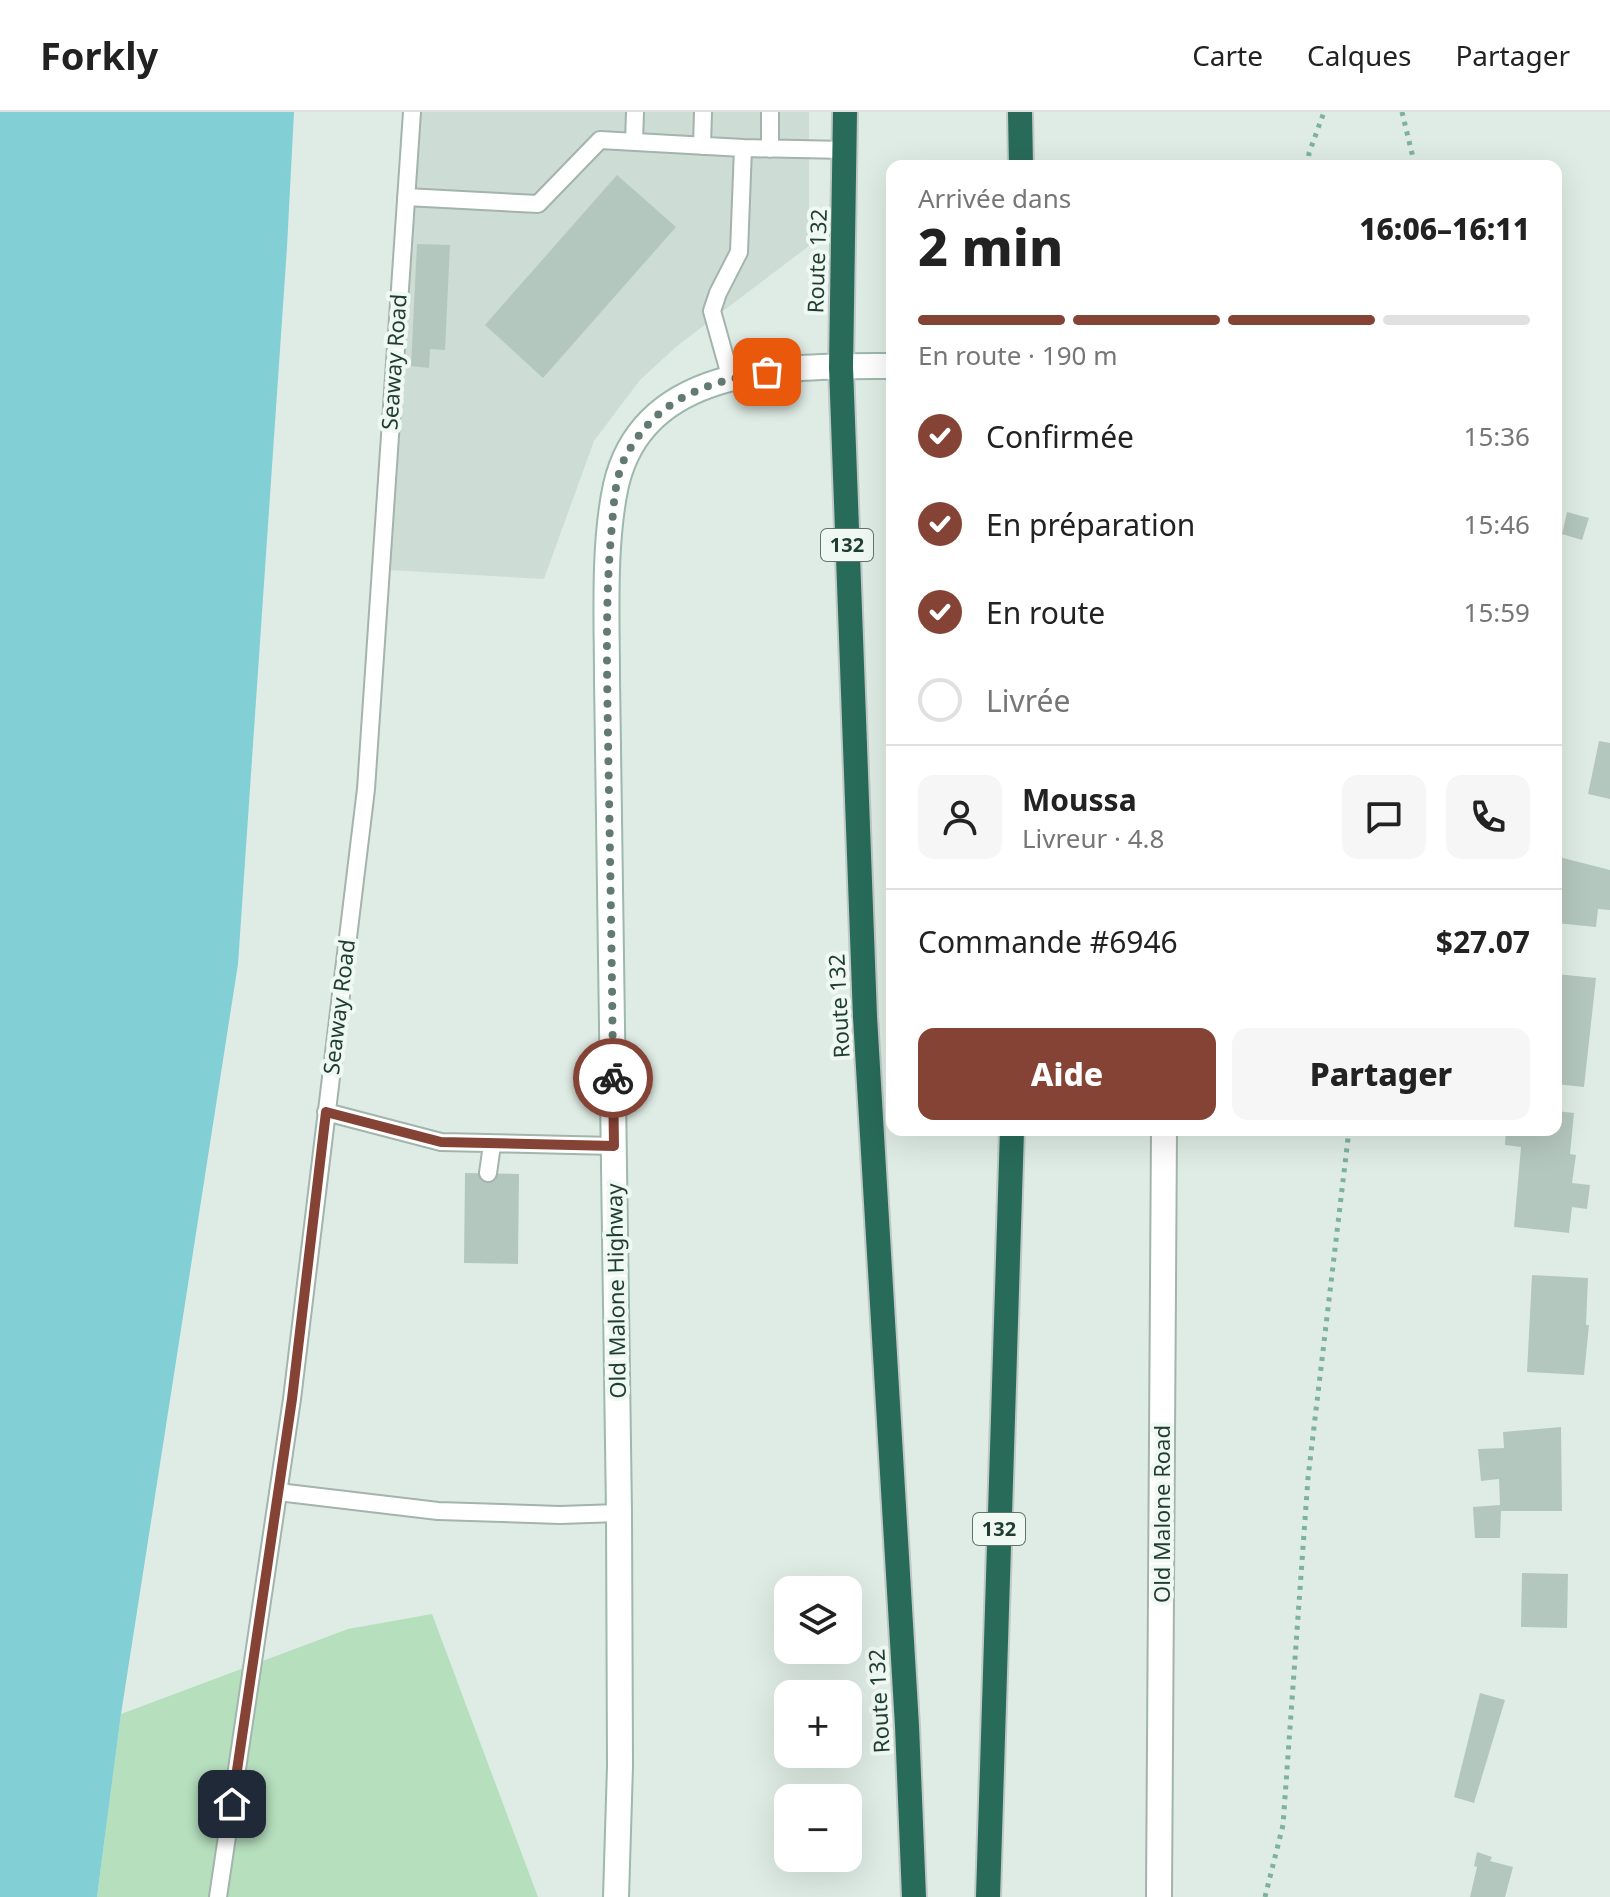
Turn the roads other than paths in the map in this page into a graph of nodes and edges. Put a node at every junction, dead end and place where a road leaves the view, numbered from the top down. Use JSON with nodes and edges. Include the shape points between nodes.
{"nodes":[{"id":1,"x":412,"y":112,"type":"edge"},
{"id":2,"x":635,"y":112,"type":"edge"},
{"id":3,"x":703,"y":112,"type":"edge"},
{"id":4,"x":770,"y":112,"type":"edge"},
{"id":5,"x":845,"y":112,"type":"edge"},
{"id":6,"x":1020,"y":112,"type":"edge"},
{"id":7,"x":634,"y":142,"type":"junction"},
{"id":8,"x":702,"y":146,"type":"junction"},
{"id":9,"x":743,"y":148,"type":"junction"},
{"id":10,"x":770,"y":149,"type":"junction"},
{"id":11,"x":845,"y":150,"type":"junction"},
{"id":12,"x":1021,"y":160,"type":"edge"},
{"id":13,"x":406,"y":197,"type":"junction"},
{"id":14,"x":886,"y":366,"type":"edge"},
{"id":15,"x":841,"y":367,"type":"junction"},
{"id":16,"x":731,"y":379,"type":"junction"},
{"id":17,"x":326,"y":1112,"type":"junction"},
{"id":18,"x":1012,"y":1136,"type":"edge"},
{"id":19,"x":1164,"y":1136,"type":"edge"},
{"id":20,"x":492,"y":1145,"type":"junction"},
{"id":21,"x":614,"y":1146,"type":"junction"},
{"id":22,"x":488,"y":1173,"type":"dead end"},
{"id":23,"x":278,"y":1492,"type":"junction"},
{"id":24,"x":619,"y":1513,"type":"junction"},
{"id":25,"x":218,"y":1897,"type":"edge"},
{"id":26,"x":616,"y":1897,"type":"edge"},
{"id":27,"x":914,"y":1897,"type":"edge"},
{"id":28,"x":988,"y":1897,"type":"edge"},
{"id":29,"x":1159,"y":1897,"type":"edge"}],
"edges":[{"from":1,"to":13,"type":"lane","name":"Seaway Road"},
{"from":2,"to":7,"type":"lane"},
{"from":3,"to":8,"type":"lane"},
{"from":4,"to":10,"type":"lane"},
{"from":5,"to":11,"type":"highway","name":"Route 132","number":"132"},
{"from":6,"to":12,"type":"highway"},
{"from":7,"to":8,"type":"lane"},
{"from":7,"to":13,"type":"lane","via":[[600,140],[538,204]]},
{"from":8,"to":9,"type":"lane"},
{"from":9,"to":10,"type":"lane"},
{"from":9,"to":16,"type":"lane","via":[[739,252],[712,311]]},
{"from":10,"to":11,"type":"lane"},
{"from":11,"to":15,"type":"highway","name":"Route 132","number":"132"},
{"from":13,"to":17,"type":"lane","name":"Seaway Road","via":[[366,789]]},
{"from":14,"to":15,"type":"street","name":"Old Malone Highway"},
{"from":15,"to":16,"type":"street","name":"Old Malone Highway"},
{"from":15,"to":27,"type":"highway","name":"Route 132","number":"132","via":[[865,1017]]},
{"from":16,"to":21,"type":"street","name":"Old Malone Highway","via":[[689,393],[656,415],[625,457],[616,486],[607,640]]},
{"from":17,"to":20,"type":"lane","via":[[441,1142]]},
{"from":17,"to":23,"type":"lane","name":"Seaway Road"},
{"from":18,"to":28,"type":"highway","number":"132"},
{"from":19,"to":29,"type":"street","name":"Old Malone Road"},
{"from":20,"to":21,"type":"lane"},
{"from":20,"to":22,"type":"lane"},
{"from":21,"to":24,"type":"street","name":"Old Malone Highway"},
{"from":23,"to":24,"type":"lane","via":[[438,1511]]},
{"from":23,"to":25,"type":"lane","name":"Seaway Road"},
{"from":24,"to":26,"type":"street","name":"Old Malone Highway"}]}
